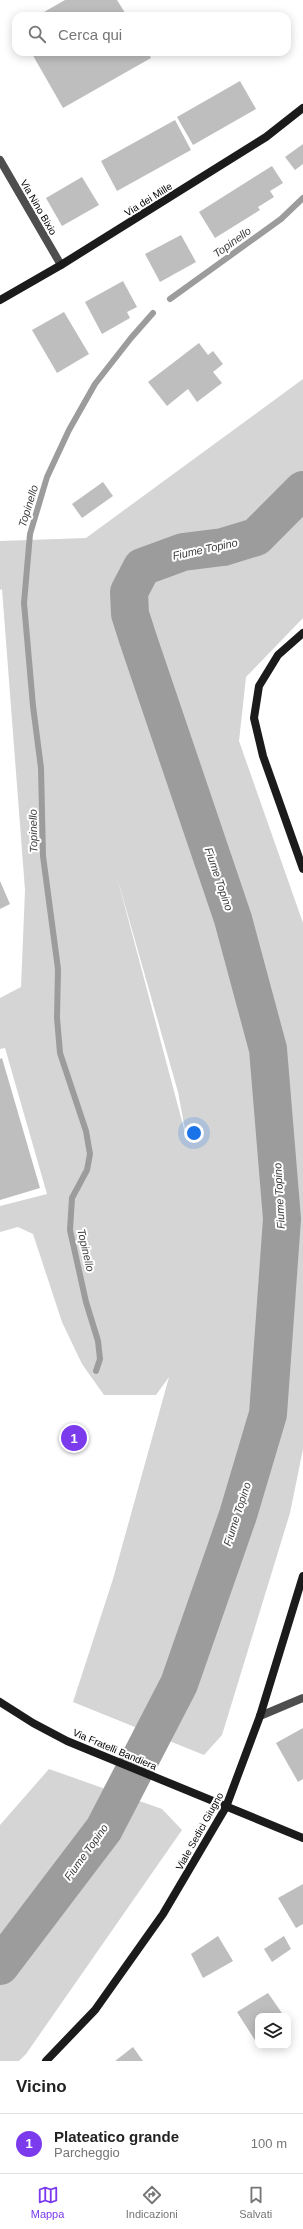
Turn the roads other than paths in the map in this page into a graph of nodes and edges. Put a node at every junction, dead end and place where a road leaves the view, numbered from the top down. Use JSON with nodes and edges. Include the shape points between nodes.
{"nodes":[{"id":1,"x":303,"y":108,"type":"edge"},
{"id":2,"x":0,"y":160,"type":"edge"},
{"id":3,"x":61,"y":265,"type":"junction"},
{"id":4,"x":0,"y":300,"type":"edge"},
{"id":5,"x":303,"y":633,"type":"edge"},
{"id":6,"x":303,"y":869,"type":"edge"},
{"id":7,"x":303,"y":1576,"type":"edge"},
{"id":8,"x":303,"y":1698,"type":"edge"},
{"id":9,"x":0,"y":1702,"type":"edge"},
{"id":10,"x":260,"y":1716,"type":"junction"},
{"id":11,"x":226,"y":1807,"type":"junction"},
{"id":12,"x":303,"y":1838,"type":"edge"},
{"id":13,"x":46,"y":2061,"type":"edge"}],
"edges":[{"from":1,"to":3,"type":"main road","name":"Via dei Mille","via":[[266,137]]},
{"from":2,"to":3,"type":"street","name":"Via Nino Bixio"},
{"from":3,"to":4,"type":"main road","name":"Via dei Mille"},
{"from":5,"to":6,"type":"main road","via":[[278,655],[259,686],[254,718],[263,756]]},
{"from":7,"to":10,"type":"main road","name":"Viale Sedici Giugno"},
{"from":8,"to":10,"type":"street"},
{"from":9,"to":11,"type":"main road","name":"Via Fratelli Bandiera","via":[[67,1741]]},
{"from":10,"to":11,"type":"main road","name":"Viale Sedici Giugno"},
{"from":11,"to":12,"type":"main road","name":"Via Fratelli Bandiera"},
{"from":11,"to":13,"type":"main road","name":"Viale Sedici Giugno","via":[[162,1914],[95,2010]]}]}
